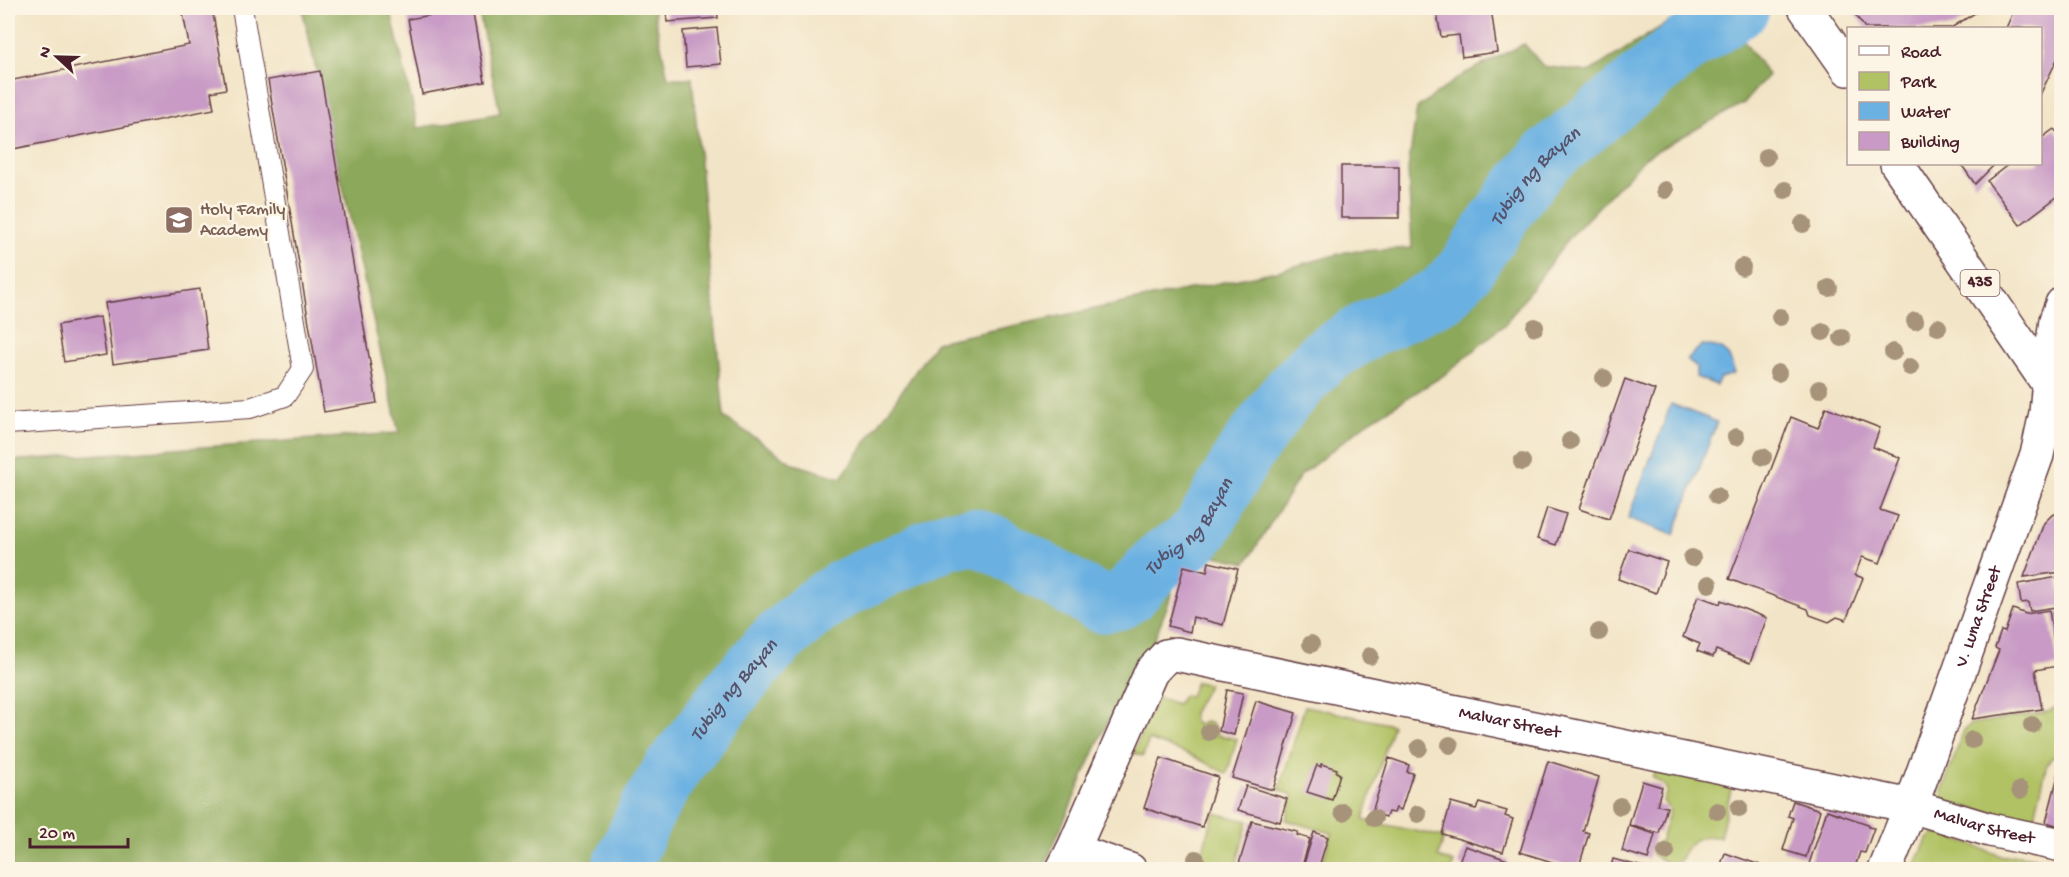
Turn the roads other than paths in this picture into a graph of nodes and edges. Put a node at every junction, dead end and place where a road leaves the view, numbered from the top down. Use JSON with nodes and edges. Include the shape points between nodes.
{"nodes":[{"id":1,"x":242,"y":8,"type":"edge"},
{"id":2,"x":1810,"y":15,"type":"edge"},
{"id":3,"x":1846,"y":67,"type":"edge"},
{"id":4,"x":1898,"y":165,"type":"edge"},
{"id":5,"x":1921,"y":165,"type":"edge"},
{"id":6,"x":2061,"y":304,"type":"edge"},
{"id":7,"x":2056,"y":380,"type":"edge"},
{"id":8,"x":8,"y":424,"type":"edge"},
{"id":9,"x":1911,"y":806,"type":"junction"},
{"id":10,"x":2061,"y":845,"type":"edge"},
{"id":11,"x":1068,"y":860,"type":"edge"},
{"id":12,"x":1130,"y":870,"type":"edge"},
{"id":13,"x":1885,"y":870,"type":"edge"}],
"edges":[{"from":1,"to":8,"type":"lane","via":[[303,369],[285,396],[250,408]]},
{"from":2,"to":3,"type":"street"},
{"from":4,"to":7,"type":"street","number":"435"},
{"from":5,"to":7,"type":"street","number":"435"},
{"from":6,"to":7,"type":"street","name":"V. Luna Street"},
{"from":7,"to":9,"type":"street","name":"V. Luna Street","via":[[2037,455]]},
{"from":9,"to":10,"type":"street","name":"Malvar Street","via":[[1982,828]]},
{"from":9,"to":11,"type":"street","name":"Malvar Street","via":[[1176,654],[1166,656],[1151,672]]},
{"from":9,"to":13,"type":"street","name":"V. Luna Street"},
{"from":11,"to":12,"type":"street"}]}
